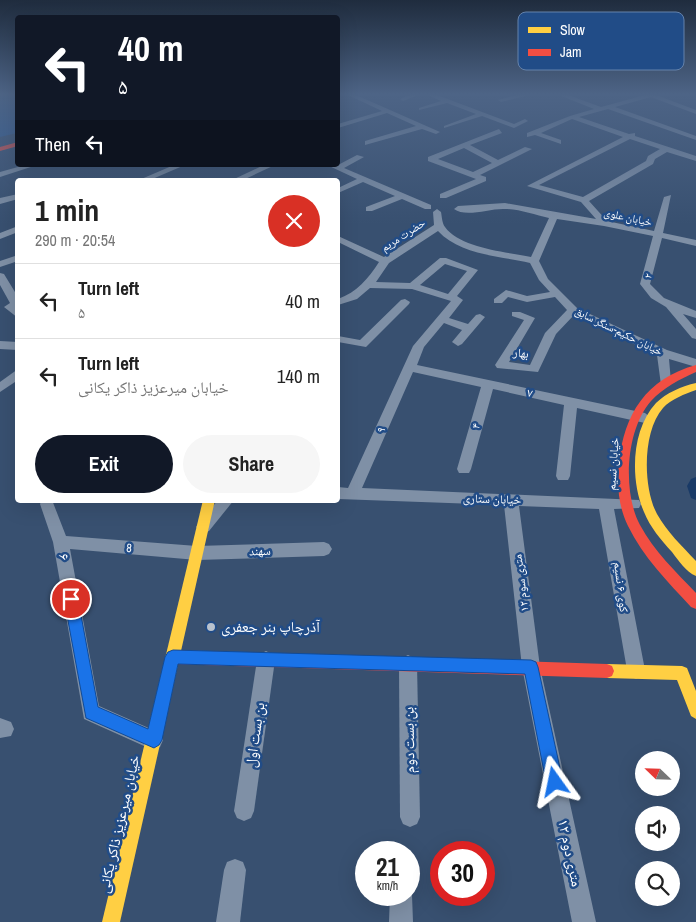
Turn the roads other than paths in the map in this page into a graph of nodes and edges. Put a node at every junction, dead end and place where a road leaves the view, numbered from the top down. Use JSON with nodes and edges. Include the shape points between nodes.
{"nodes":[{"id":1,"x":384,"y":138,"type":"edge"},
{"id":2,"x":481,"y":138,"type":"edge"},
{"id":3,"x":545,"y":138,"type":"edge"},
{"id":4,"x":628,"y":138,"type":"edge"},
{"id":5,"x":638,"y":138,"type":"edge"},
{"id":6,"x":567,"y":139,"type":"dead end"},
{"id":7,"x":15,"y":141,"type":"edge"},
{"id":8,"x":558,"y":142,"type":"junction"},
{"id":9,"x":368,"y":143,"type":"dead end"},
{"id":10,"x":0,"y":144,"type":"edge"},
{"id":11,"x":15,"y":145,"type":"edge"},
{"id":12,"x":464,"y":145,"type":"junction"},
{"id":13,"x":546,"y":147,"type":"dead end"},
{"id":14,"x":668,"y":148,"type":"junction"},
{"id":15,"x":0,"y":149,"type":"edge"},
{"id":16,"x":528,"y":149,"type":"dead end"},
{"id":17,"x":360,"y":157,"type":"dead end"},
{"id":18,"x":696,"y":159,"type":"edge"},
{"id":19,"x":498,"y":163,"type":"junction"},
{"id":20,"x":340,"y":165,"type":"edge"},
{"id":21,"x":26,"y":167,"type":"edge"},
{"id":22,"x":177,"y":167,"type":"edge"},
{"id":23,"x":267,"y":167,"type":"edge"},
{"id":24,"x":334,"y":167,"type":"edge"},
{"id":25,"x":0,"y":175,"type":"edge"},
{"id":26,"x":473,"y":175,"type":"junction"},
{"id":27,"x":153,"y":178,"type":"edge"},
{"id":28,"x":241,"y":178,"type":"edge"},
{"id":29,"x":362,"y":179,"type":"junction"},
{"id":30,"x":340,"y":189,"type":"edge"},
{"id":31,"x":402,"y":196,"type":"junction"},
{"id":32,"x":443,"y":196,"type":"junction"},
{"id":33,"x":15,"y":197,"type":"edge"},
{"id":34,"x":668,"y":197,"type":"dead end"},
{"id":35,"x":584,"y":200,"type":"junction"},
{"id":36,"x":0,"y":201,"type":"edge"},
{"id":37,"x":369,"y":209,"type":"dead end"},
{"id":38,"x":458,"y":209,"type":"junction"},
{"id":39,"x":432,"y":210,"type":"junction"},
{"id":40,"x":554,"y":216,"type":"junction"},
{"id":41,"x":604,"y":223,"type":"junction"},
{"id":42,"x":439,"y":226,"type":"junction"},
{"id":43,"x":15,"y":230,"type":"edge"},
{"id":44,"x":660,"y":235,"type":"junction"},
{"id":45,"x":0,"y":236,"type":"edge"},
{"id":46,"x":340,"y":239,"type":"edge"},
{"id":47,"x":696,"y":243,"type":"edge"},
{"id":48,"x":15,"y":259,"type":"edge"},
{"id":49,"x":534,"y":260,"type":"junction"},
{"id":50,"x":386,"y":261,"type":"junction"},
{"id":51,"x":0,"y":264,"type":"edge"},
{"id":52,"x":0,"y":276,"type":"edge"},
{"id":53,"x":366,"y":286,"type":"junction"},
{"id":54,"x":413,"y":286,"type":"junction"},
{"id":55,"x":557,"y":294,"type":"junction"},
{"id":56,"x":451,"y":297,"type":"junction"},
{"id":57,"x":340,"y":301,"type":"edge"},
{"id":58,"x":498,"y":301,"type":"dead end"},
{"id":59,"x":405,"y":302,"type":"dead end"},
{"id":60,"x":671,"y":306,"type":"junction"},
{"id":61,"x":15,"y":309,"type":"edge"},
{"id":62,"x":573,"y":310,"type":"junction"},
{"id":63,"x":516,"y":314,"type":"dead end"},
{"id":64,"x":696,"y":316,"type":"edge"},
{"id":65,"x":480,"y":318,"type":"dead end"},
{"id":66,"x":442,"y":319,"type":"junction"},
{"id":67,"x":470,"y":329,"type":"junction"},
{"id":68,"x":696,"y":336,"type":"edge"},
{"id":69,"x":340,"y":339,"type":"edge"},
{"id":70,"x":458,"y":342,"type":"dead end"},
{"id":71,"x":0,"y":345,"type":"edge"},
{"id":72,"x":15,"y":346,"type":"edge"},
{"id":73,"x":663,"y":353,"type":"junction"},
{"id":74,"x":696,"y":363,"type":"edge"},
{"id":75,"x":410,"y":367,"type":"junction"},
{"id":76,"x":696,"y":368,"type":"edge"},
{"id":77,"x":15,"y":376,"type":"edge"},
{"id":78,"x":665,"y":382,"type":"junction"},
{"id":79,"x":488,"y":384,"type":"junction"},
{"id":80,"x":696,"y":386,"type":"edge"},
{"id":81,"x":0,"y":388,"type":"edge"},
{"id":82,"x":571,"y":401,"type":"junction"},
{"id":83,"x":634,"y":415,"type":"junction"},
{"id":84,"x":651,"y":420,"type":"junction"},
{"id":85,"x":464,"y":469,"type":"dead end"},
{"id":86,"x":563,"y":476,"type":"dead end"},
{"id":87,"x":340,"y":493,"type":"edge"},
{"id":88,"x":353,"y":493,"type":"junction"},
{"id":89,"x":511,"y":500,"type":"junction"},
{"id":90,"x":208,"y":503,"type":"edge"},
{"id":91,"x":225,"y":503,"type":"edge"},
{"id":92,"x":605,"y":503,"type":"junction"},
{"id":93,"x":47,"y":504,"type":"dead end"},
{"id":94,"x":626,"y":504,"type":"junction"},
{"id":95,"x":647,"y":505,"type":"junction"},
{"id":96,"x":204,"y":528,"type":"junction"},
{"id":97,"x":61,"y":542,"type":"junction"},
{"id":98,"x":324,"y":549,"type":"dead end"},
{"id":99,"x":197,"y":553,"type":"junction"},
{"id":100,"x":696,"y":570,"type":"edge"},
{"id":101,"x":696,"y":603,"type":"edge"},
{"id":102,"x":173,"y":657,"type":"junction"},
{"id":103,"x":266,"y":660,"type":"junction"},
{"id":104,"x":408,"y":664,"type":"junction"},
{"id":105,"x":531,"y":667,"type":"junction"},
{"id":106,"x":636,"y":670,"type":"junction"},
{"id":107,"x":696,"y":711,"type":"edge"},
{"id":108,"x":154,"y":740,"type":"junction"},
{"id":109,"x":244,"y":811,"type":"dead end"},
{"id":110,"x":410,"y":817,"type":"dead end"},
{"id":111,"x":235,"y":870,"type":"dead end"},
{"id":112,"x":401,"y":906,"type":"edge"},
{"id":113,"x":111,"y":922,"type":"edge"},
{"id":114,"x":228,"y":922,"type":"edge"},
{"id":115,"x":401,"y":922,"type":"edge"},
{"id":116,"x":584,"y":922,"type":"edge"}],
"edges":[{"from":1,"to":9,"type":"street"},
{"from":2,"to":12,"type":"street"},
{"from":3,"to":8,"type":"street"},
{"from":4,"to":35,"type":"street","via":[[531,186]]},
{"from":5,"to":14,"type":"street"},
{"from":6,"to":8,"type":"street"},
{"from":7,"to":10,"type":"street"},
{"from":8,"to":13,"type":"street"},
{"from":11,"to":15,"type":"street"},
{"from":12,"to":19,"type":"street"},
{"from":12,"to":26,"type":"street","via":[[431,159]]},
{"from":14,"to":18,"type":"street"},
{"from":14,"to":35,"type":"street"},
{"from":16,"to":19,"type":"street"},
{"from":17,"to":20,"type":"street"},
{"from":19,"to":26,"type":"street"},
{"from":21,"to":25,"type":"street"},
{"from":22,"to":27,"type":"street"},
{"from":23,"to":28,"type":"street"},
{"from":24,"to":29,"type":"street"},
{"from":26,"to":32,"type":"street","via":[[483,179]]},
{"from":29,"to":30,"type":"street"},
{"from":29,"to":31,"type":"street"},
{"from":31,"to":37,"type":"street"},
{"from":31,"to":39,"type":"street"},
{"from":32,"to":38,"type":"street","via":[[460,202]]},
{"from":32,"to":39,"type":"street","via":[[428,199],[426,202]]},
{"from":33,"to":36,"type":"street"},
{"from":34,"to":44,"type":"street"},
{"from":35,"to":41,"type":"street"},
{"from":38,"to":39,"type":"street","name":"خیابان علوی","via":[[449,212]]},
{"from":38,"to":40,"type":"street","name":"خیابان علوی","via":[[505,206]]},
{"from":39,"to":42,"type":"street"},
{"from":40,"to":41,"type":"street","name":"خیابان علوی"},
{"from":40,"to":49,"type":"street"},
{"from":41,"to":44,"type":"street","name":"خیابان علوی"},
{"from":42,"to":49,"type":"street","via":[[450,238],[463,245]]},
{"from":42,"to":50,"type":"street","name":"حضرت مریم"},
{"from":43,"to":45,"type":"street"},
{"from":44,"to":47,"type":"street","name":"خیابان علوی"},
{"from":44,"to":60,"type":"street","name":"۲","via":[[645,284],[653,295]]},
{"from":46,"to":50,"type":"street"},
{"from":48,"to":51,"type":"street"},
{"from":49,"to":55,"type":"street","name":"خیابان حکیم-سنگر سابق","via":[[544,280]]},
{"from":50,"to":53,"type":"street","name":"حضرت مریم"},
{"from":52,"to":61,"type":"street"},
{"from":53,"to":54,"type":"street"},
{"from":53,"to":57,"type":"street","name":"حضرت مریم"},
{"from":54,"to":56,"type":"street"},
{"from":54,"to":56,"type":"street","via":[[443,260],[473,270]]},
{"from":55,"to":58,"type":"street","via":[[527,299],[506,293]]},
{"from":55,"to":62,"type":"street","name":"خیابان حکیم-سنگر سابق"},
{"from":56,"to":66,"type":"street","name":"۹","via":[[458,300]]},
{"from":59,"to":69,"type":"street","via":[[362,344]]},
{"from":60,"to":64,"type":"street","name":"۲"},
{"from":60,"to":68,"type":"street","name":"۲"},
{"from":62,"to":63,"type":"street","name":"بهار","via":[[551,333],[534,369],[502,365],[530,318]]},
{"from":62,"to":73,"type":"street","name":"خیابان حکیم-سنگر سابق"},
{"from":65,"to":67,"type":"street"},
{"from":66,"to":67,"type":"street"},
{"from":66,"to":75,"type":"street","name":"۹","via":[[419,346]]},
{"from":67,"to":70,"type":"street"},
{"from":71,"to":72,"type":"street"},
{"from":73,"to":74,"type":"street","name":"خیابان حکیم-سنگر سابق"},
{"from":73,"to":78,"type":"street"},
{"from":75,"to":79,"type":"street","name":"۷"},
{"from":75,"to":88,"type":"street","name":"۹"},
{"from":76,"to":78,"type":"street","name":"خیابان نسیم"},
{"from":77,"to":81,"type":"street"},
{"from":78,"to":83,"type":"street","name":"خیابان نسیم"},
{"from":79,"to":82,"type":"street","name":"۷"},
{"from":79,"to":85,"type":"street","name":"۴"},
{"from":80,"to":84,"type":"street","via":[[671,396],[654,411]]},
{"from":82,"to":83,"type":"street","name":"۷"},
{"from":82,"to":86,"type":"street"},
{"from":83,"to":84,"type":"street","name":"۷"},
{"from":83,"to":94,"type":"street","name":"خیابان نسیم","via":[[626,443],[623,487]]},
{"from":84,"to":95,"type":"street","via":[[642,450]]},
{"from":87,"to":88,"type":"street","name":"خیابان ستاری"},
{"from":88,"to":89,"type":"street","name":"خیابان ستاری"},
{"from":89,"to":92,"type":"street","name":"خیابان ستاری"},
{"from":89,"to":105,"type":"street","name":"۱۲ متری سوم"},
{"from":90,"to":96,"type":"street","name":"خیابان میرعزیز ذاکر یکانی"},
{"from":91,"to":96,"type":"street"},
{"from":92,"to":94,"type":"street","name":"خیابان ستاری"},
{"from":92,"to":106,"type":"street","name":"کوی ۶ نسیم","via":[[615,541],[624,615]]},
{"from":93,"to":97,"type":"street"},
{"from":94,"to":95,"type":"street","name":"خیابان ستاری"},
{"from":94,"to":101,"type":"street","name":"خیابان نسیم","via":[[644,540]]},
{"from":95,"to":100,"type":"street","via":[[667,537]]},
{"from":96,"to":99,"type":"street","name":"خیابان میرعزیز ذاکر یکانی"},
{"from":97,"to":99,"type":"street","name":"8"},
{"from":97,"to":108,"type":"street","name":"۶","via":[[91,712]]},
{"from":98,"to":99,"type":"street","name":"سهند"},
{"from":99,"to":102,"type":"street","name":"خیابان میرعزیز ذاکر یکانی"},
{"from":102,"to":103,"type":"street"},
{"from":102,"to":108,"type":"street","name":"خیابان میرعزیز ذاکر یکانی"},
{"from":103,"to":104,"type":"street"},
{"from":103,"to":109,"type":"street","name":"بن بست اول"},
{"from":104,"to":105,"type":"street"},
{"from":104,"to":110,"type":"street","name":"بن بست دوم"},
{"from":105,"to":106,"type":"street"},
{"from":105,"to":116,"type":"street","name":"۱۲ متری دوم"},
{"from":106,"to":107,"type":"street","via":[[682,673]]},
{"from":108,"to":113,"type":"street","name":"خیابان میرعزیز ذاکر یکانی"},
{"from":111,"to":114,"type":"street"},
{"from":112,"to":115,"type":"street"}]}
